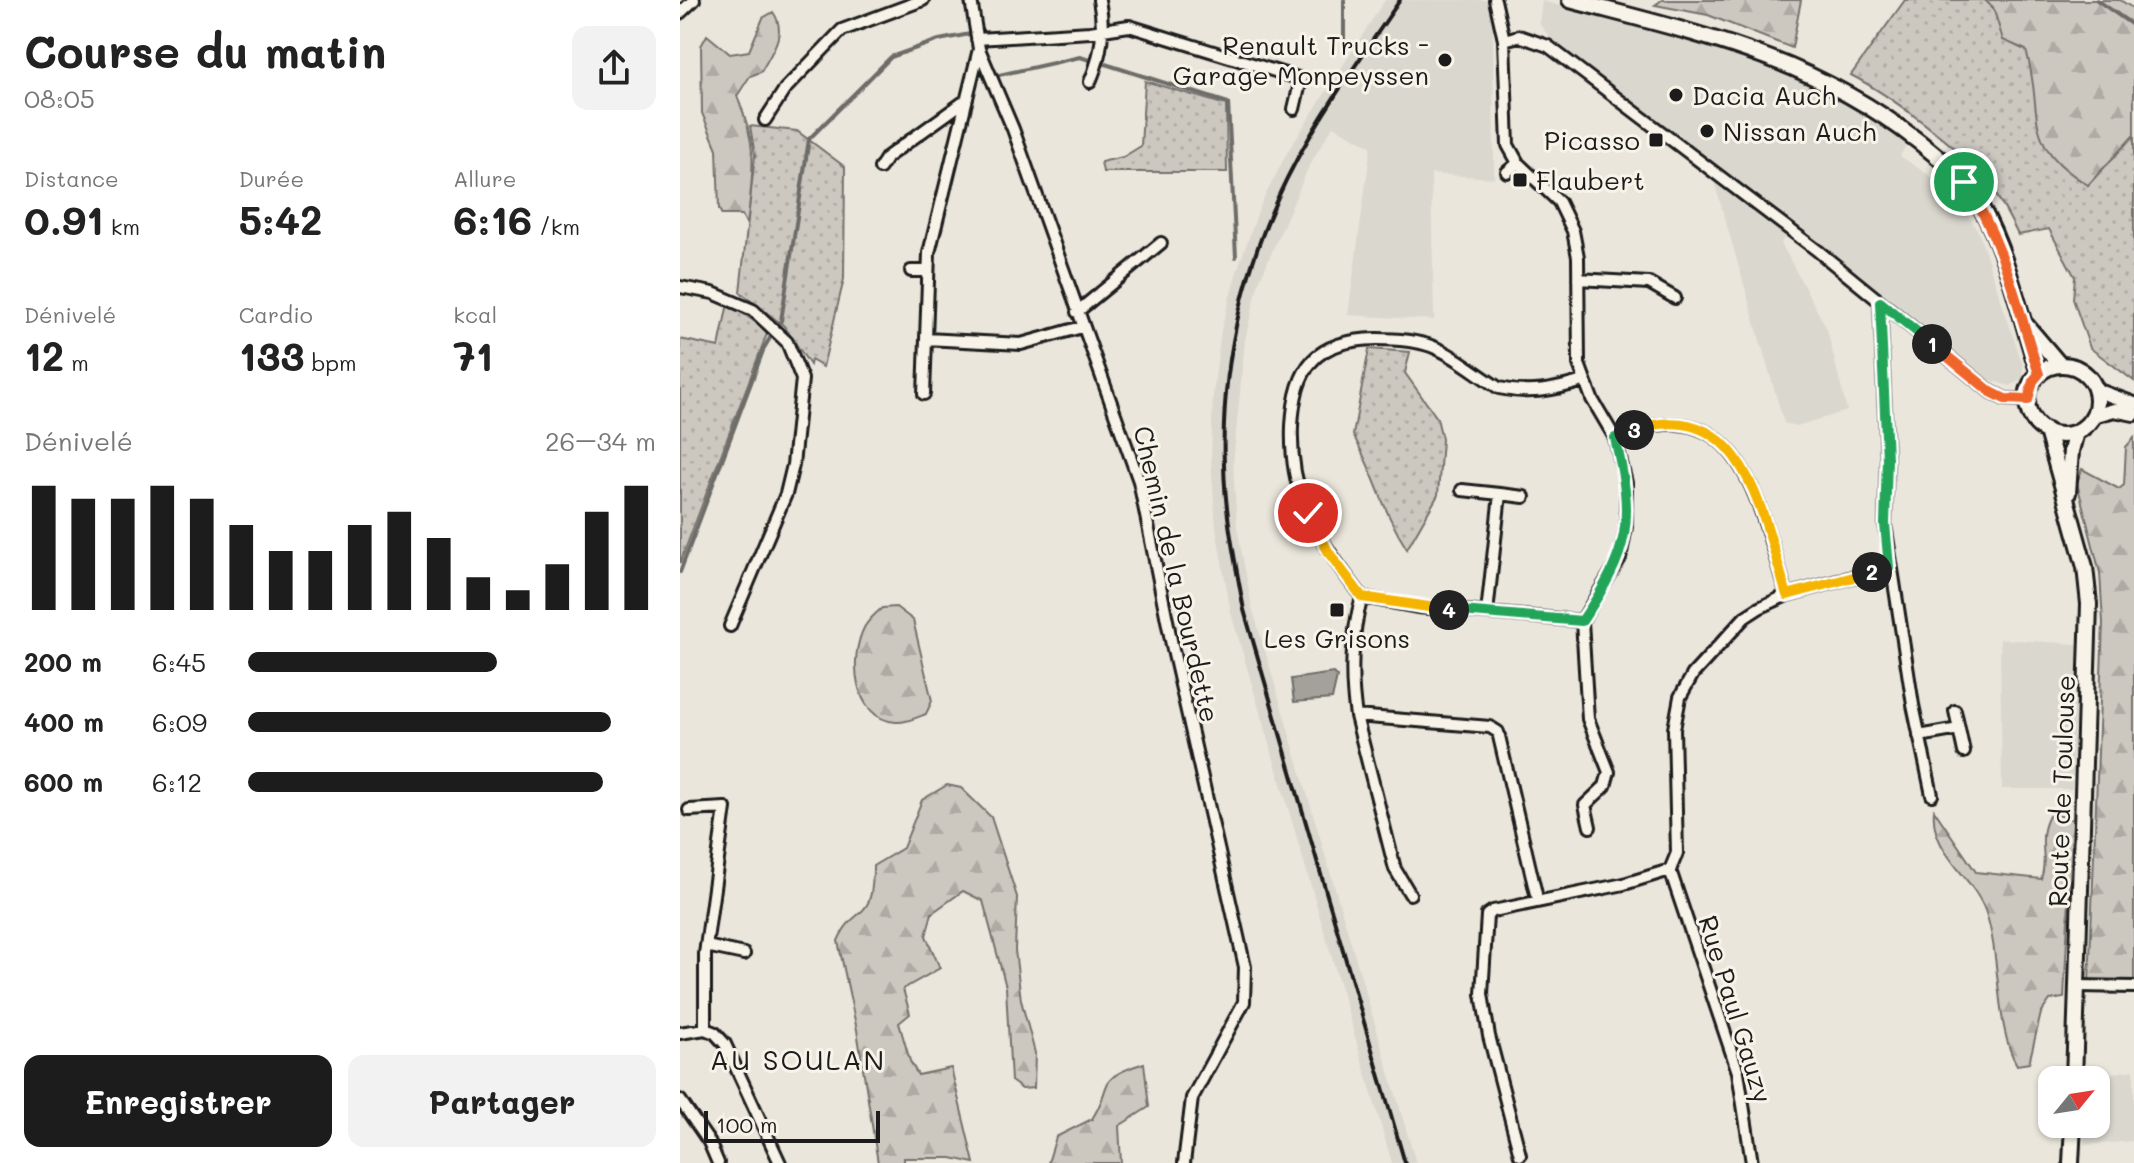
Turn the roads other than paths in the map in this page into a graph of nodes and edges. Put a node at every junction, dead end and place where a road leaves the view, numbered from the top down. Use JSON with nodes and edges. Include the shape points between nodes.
{"nodes":[{"id":1,"x":694,"y":0,"type":"edge"},
{"id":2,"x":923,"y":0,"type":"edge"},
{"id":3,"x":971,"y":0,"type":"edge"},
{"id":4,"x":1099,"y":0,"type":"edge"},
{"id":5,"x":1495,"y":0,"type":"edge"},
{"id":6,"x":1570,"y":0,"type":"edge"},
{"id":7,"x":680,"y":13,"type":"edge"},
{"id":8,"x":1104,"y":28,"type":"junction"},
{"id":9,"x":1504,"y":40,"type":"junction"},
{"id":10,"x":978,"y":44,"type":"junction"},
{"id":11,"x":1090,"y":82,"type":"dead end"},
{"id":12,"x":965,"y":101,"type":"junction"},
{"id":13,"x":1294,"y":109,"type":"dead end"},
{"id":14,"x":765,"y":120,"type":"dead end"},
{"id":15,"x":1518,"y":163,"type":"junction"},
{"id":16,"x":880,"y":168,"type":"dead end"},
{"id":17,"x":1507,"y":172,"type":"dead end"},
{"id":18,"x":1161,"y":243,"type":"dead end"},
{"id":19,"x":911,"y":271,"type":"dead end"},
{"id":20,"x":928,"y":271,"type":"junction"},
{"id":21,"x":1578,"y":279,"type":"junction"},
{"id":22,"x":680,"y":287,"type":"edge"},
{"id":23,"x":1675,"y":298,"type":"dead end"},
{"id":24,"x":1880,"y":302,"type":"junction"},
{"id":25,"x":1077,"y":312,"type":"junction"},
{"id":26,"x":2021,"y":319,"type":"junction"},
{"id":27,"x":1082,"y":327,"type":"junction"},
{"id":28,"x":926,"y":339,"type":"junction"},
{"id":29,"x":2060,"y":365,"type":"junction"},
{"id":30,"x":2039,"y":374,"type":"junction"},
{"id":31,"x":1583,"y":381,"type":"junction"},
{"id":32,"x":2096,"y":390,"type":"junction"},
{"id":33,"x":924,"y":394,"type":"dead end"},
{"id":34,"x":2028,"y":400,"type":"junction"},
{"id":35,"x":2134,"y":404,"type":"edge"},
{"id":36,"x":2134,"y":414,"type":"edge"},
{"id":37,"x":2093,"y":416,"type":"junction"},
{"id":38,"x":2047,"y":431,"type":"junction"},
{"id":39,"x":2076,"y":432,"type":"junction"},
{"id":40,"x":1615,"y":438,"type":"junction"},
{"id":41,"x":1462,"y":490,"type":"dead end"},
{"id":42,"x":1500,"y":494,"type":"junction"},
{"id":43,"x":1524,"y":497,"type":"dead end"},
{"id":44,"x":2068,"y":505,"type":"junction"},
{"id":45,"x":1889,"y":567,"type":"junction"},
{"id":46,"x":1787,"y":595,"type":"junction"},
{"id":47,"x":1362,"y":597,"type":"junction"},
{"id":48,"x":1487,"y":613,"type":"junction"},
{"id":49,"x":1582,"y":621,"type":"junction"},
{"id":50,"x":730,"y":626,"type":"dead end"},
{"id":51,"x":1955,"y":711,"type":"dead end"},
{"id":52,"x":1356,"y":716,"type":"junction"},
{"id":53,"x":1959,"y":729,"type":"junction"},
{"id":54,"x":1919,"y":736,"type":"junction"},
{"id":55,"x":1964,"y":752,"type":"dead end"},
{"id":56,"x":1932,"y":795,"type":"dead end"},
{"id":57,"x":689,"y":810,"type":"dead end"},
{"id":58,"x":1590,"y":827,"type":"dead end"},
{"id":59,"x":1670,"y":870,"type":"junction"},
{"id":60,"x":1410,"y":894,"type":"dead end"},
{"id":61,"x":1536,"y":894,"type":"dead end"},
{"id":62,"x":706,"y":946,"type":"junction"},
{"id":63,"x":744,"y":954,"type":"dead end"},
{"id":64,"x":2078,"y":986,"type":"junction"},
{"id":65,"x":2134,"y":987,"type":"edge"},
{"id":66,"x":705,"y":1029,"type":"junction"},
{"id":67,"x":680,"y":1033,"type":"edge"},
{"id":68,"x":2075,"y":1066,"type":"edge"},
{"id":69,"x":680,"y":1100,"type":"edge"},
{"id":70,"x":2072,"y":1138,"type":"edge"},
{"id":71,"x":1520,"y":1155,"type":"dead end"},
{"id":72,"x":718,"y":1163,"type":"edge"},
{"id":73,"x":780,"y":1163,"type":"edge"},
{"id":74,"x":1184,"y":1163,"type":"edge"},
{"id":75,"x":1752,"y":1163,"type":"edge"},
{"id":76,"x":2071,"y":1163,"type":"edge"}],
"edges":[{"from":1,"to":7,"type":"street"},
{"from":2,"to":14,"type":"street","via":[[842,30],[785,89]]},
{"from":3,"to":10,"type":"street","name":"Chemin de la Bourdette"},
{"from":4,"to":8,"type":"street"},
{"from":5,"to":9,"type":"street"},
{"from":6,"to":26,"type":"main road","via":[[1790,64],[1871,107],[1964,182],[1994,235]]},
{"from":8,"to":10,"type":"street"},
{"from":8,"to":11,"type":"street"},
{"from":8,"to":13,"type":"street","via":[[1142,29],[1301,79]]},
{"from":9,"to":15,"type":"street","via":[[1505,129]]},
{"from":9,"to":24,"type":"street","via":[[1528,37],[1548,46]]},
{"from":10,"to":12,"type":"street"},
{"from":10,"to":25,"type":"street","name":"Chemin de la Bourdette"},
{"from":12,"to":16,"type":"street","via":[[887,157]]},
{"from":12,"to":20,"type":"street"},
{"from":15,"to":17,"type":"street"},
{"from":15,"to":21,"type":"street","via":[[1565,213],[1575,238]]},
{"from":18,"to":25,"type":"street"},
{"from":19,"to":20,"type":"street"},
{"from":20,"to":28,"type":"street"},
{"from":21,"to":23,"type":"street","via":[[1649,283]]},
{"from":21,"to":31,"type":"street","via":[[1577,345]]},
{"from":22,"to":50,"type":"street","via":[[753,310],[787,342],[802,379],[786,494]]},
{"from":24,"to":34,"type":"street","via":[[1991,392]]},
{"from":24,"to":45,"type":"street"},
{"from":25,"to":27,"type":"street","name":"Chemin de la Bourdette"},
{"from":26,"to":29,"type":"main road"},
{"from":26,"to":30,"type":"main road"},
{"from":27,"to":28,"type":"street","via":[[1021,344]]},
{"from":27,"to":74,"type":"street","name":"Chemin de la Bourdette","via":[[1139,481],[1245,967],[1244,1002],[1192,1098]]},
{"from":28,"to":33,"type":"street"},
{"from":29,"to":30,"type":"main road"},
{"from":29,"to":32,"type":"main road","via":[[2082,371]]},
{"from":30,"to":34,"type":"main road"},
{"from":31,"to":40,"type":"street"},
{"from":31,"to":47,"type":"street","via":[[1542,392],[1511,391],[1434,347],[1396,340],[1345,342],[1308,363],[1300,374],[1293,410],[1296,479],[1329,553]]},
{"from":32,"to":35,"type":"street"},
{"from":32,"to":37,"type":"main road"},
{"from":34,"to":38,"type":"main road","via":[[2033,418]]},
{"from":36,"to":37,"type":"street","via":[[2114,410]]},
{"from":37,"to":39,"type":"main road"},
{"from":38,"to":39,"type":"main road"},
{"from":38,"to":44,"type":"main road","name":"Route de Toulouse"},
{"from":39,"to":44,"type":"main road","name":"Route de Toulouse","via":[[2067,476]]},
{"from":40,"to":46,"type":"street","via":[[1674,422],[1699,427],[1725,443],[1747,476]]},
{"from":40,"to":49,"type":"street","via":[[1626,483],[1624,539],[1620,558]]},
{"from":41,"to":42,"type":"street"},
{"from":42,"to":43,"type":"street"},
{"from":42,"to":48,"type":"street"},
{"from":44,"to":64,"type":"main road","name":"Route de Toulouse","via":[[2089,604]]},
{"from":45,"to":46,"type":"street"},
{"from":45,"to":54,"type":"street"},
{"from":46,"to":59,"type":"street","via":[[1745,617],[1693,674],[1680,697],[1673,757],[1677,853]]},
{"from":47,"to":48,"type":"street"},
{"from":47,"to":52,"type":"street","via":[[1353,667]]},
{"from":48,"to":49,"type":"street"},
{"from":49,"to":58,"type":"street","via":[[1586,709],[1609,772],[1605,786],[1585,805]]},
{"from":51,"to":53,"type":"street"},
{"from":52,"to":60,"type":"street","via":[[1395,869]]},
{"from":52,"to":61,"type":"street","via":[[1490,727],[1498,732]]},
{"from":53,"to":54,"type":"street"},
{"from":53,"to":55,"type":"street"},
{"from":54,"to":56,"type":"street"},
{"from":57,"to":62,"type":"street","via":[[725,808]]},
{"from":59,"to":71,"type":"street","via":[[1487,915],[1482,994]]},
{"from":59,"to":75,"type":"street","name":"Rue Paul Gauzy","via":[[1738,1072]]},
{"from":62,"to":63,"type":"street"},
{"from":62,"to":66,"type":"street"},
{"from":64,"to":65,"type":"street"},
{"from":64,"to":68,"type":"main road","name":"Route de Toulouse"},
{"from":66,"to":67,"type":"street"},
{"from":66,"to":73,"type":"street","via":[[725,1044]]},
{"from":69,"to":72,"type":"street"},
{"from":70,"to":76,"type":"main road"}]}
